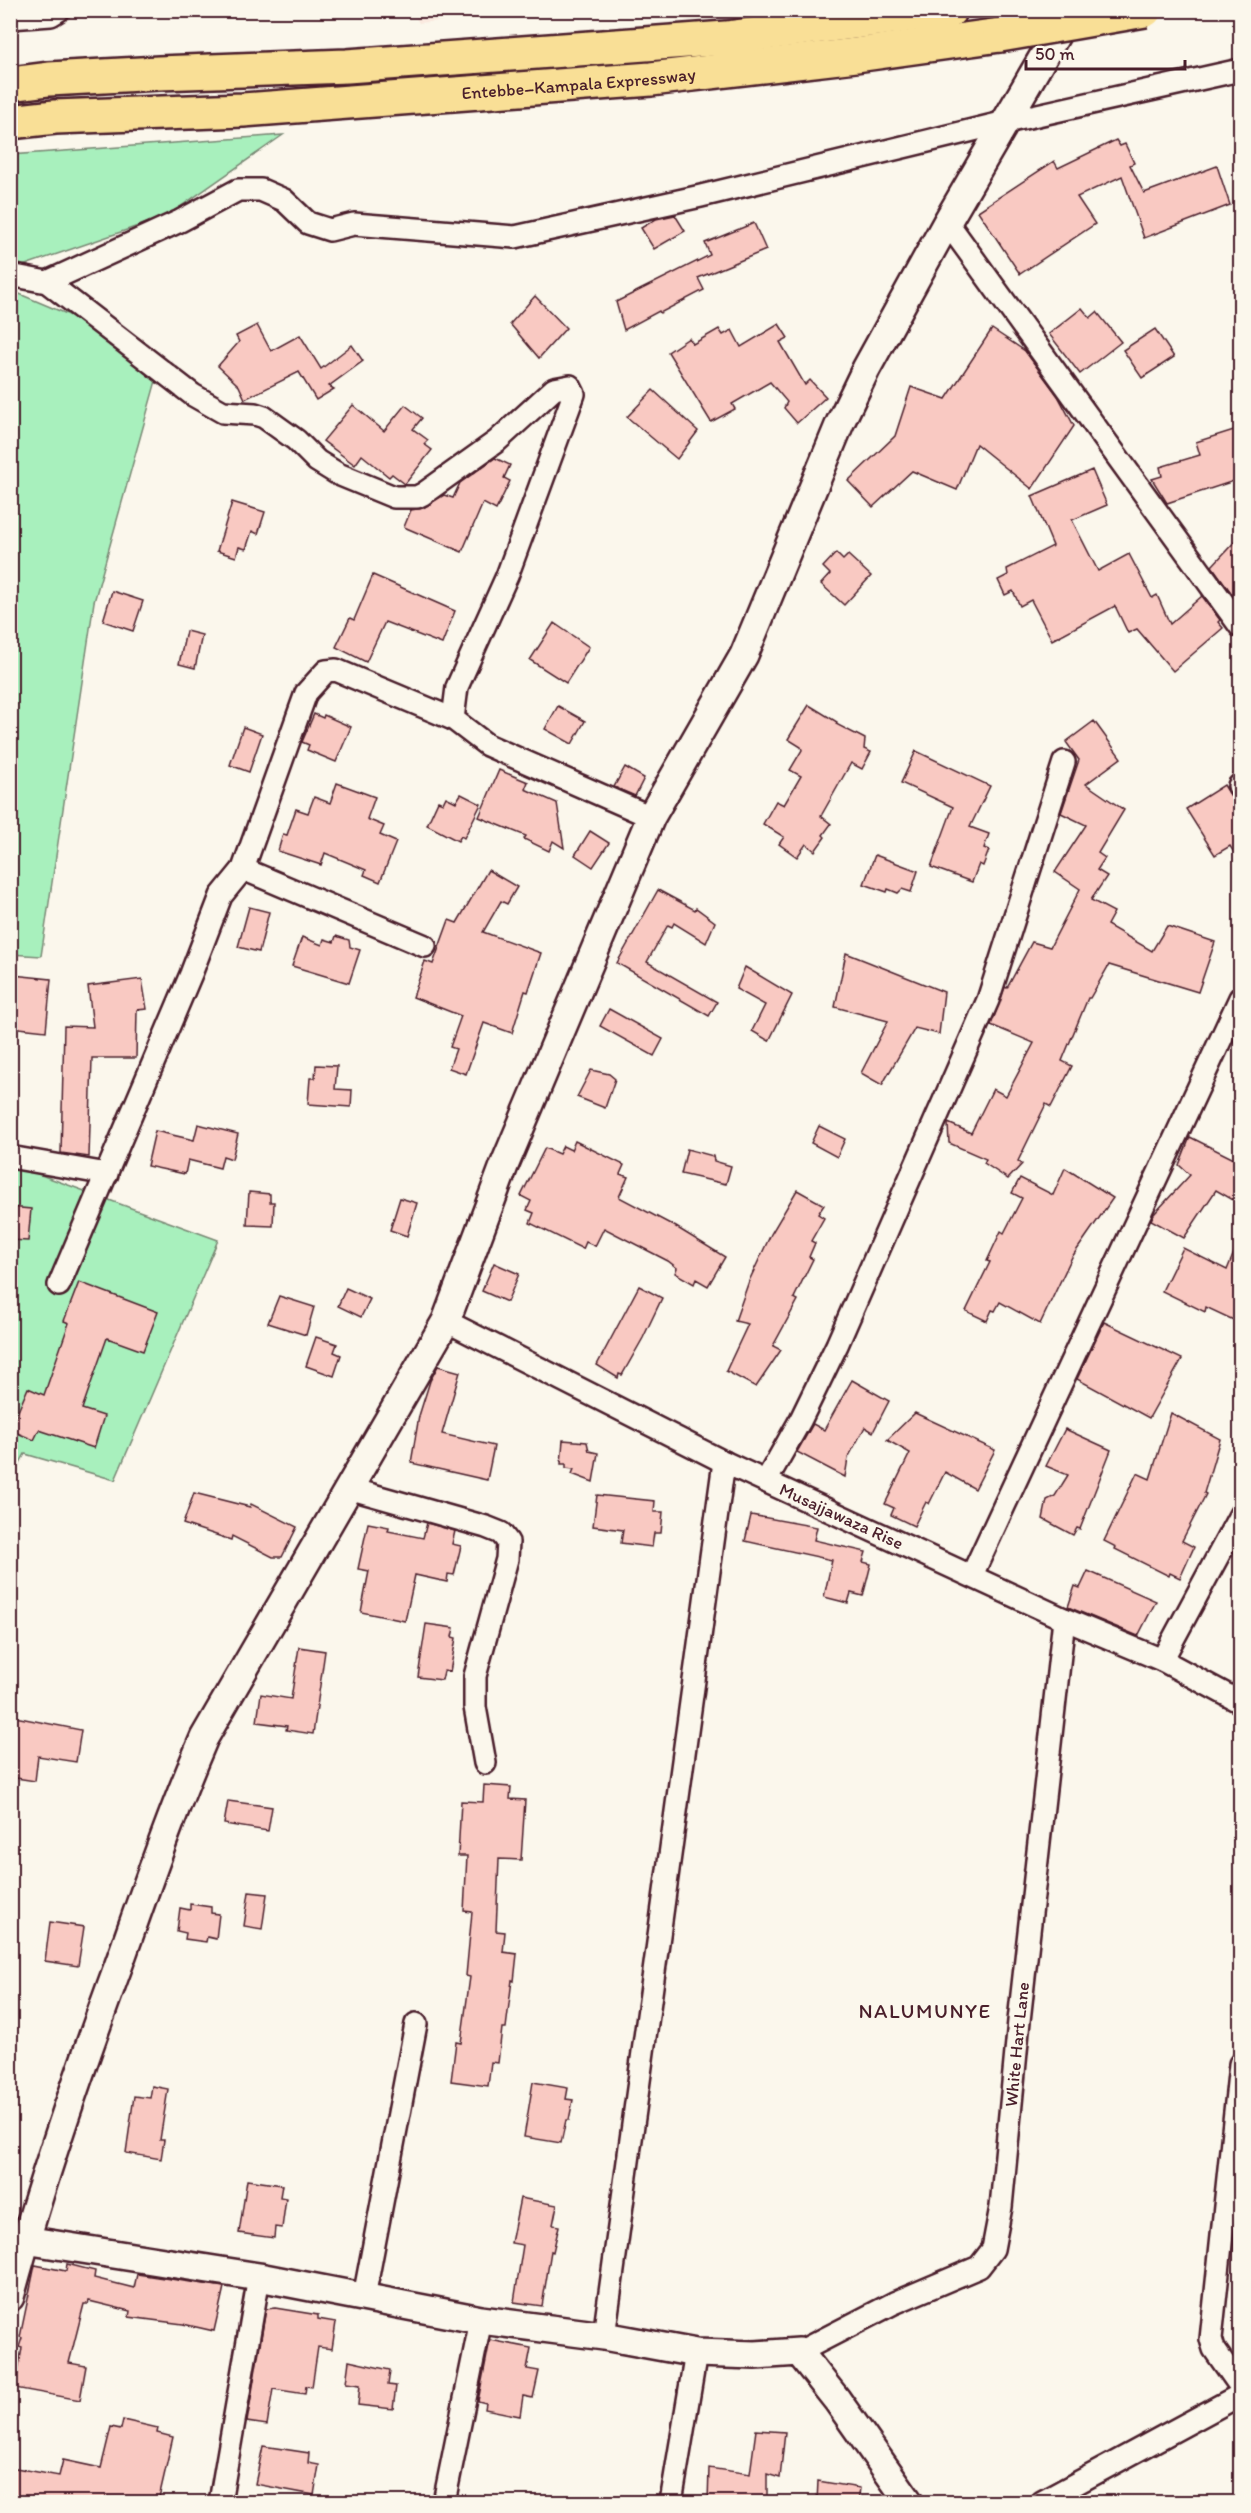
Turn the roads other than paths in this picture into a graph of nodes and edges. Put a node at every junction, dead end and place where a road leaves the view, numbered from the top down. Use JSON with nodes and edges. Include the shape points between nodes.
{"nodes":[{"id":1,"x":58,"y":10,"type":"edge"},
{"id":2,"x":950,"y":10,"type":"edge"},
{"id":3,"x":1070,"y":10,"type":"edge"},
{"id":4,"x":1144,"y":10,"type":"edge"},
{"id":5,"x":10,"y":18,"type":"edge"},
{"id":6,"x":1240,"y":70,"type":"edge"},
{"id":7,"x":10,"y":84,"type":"edge"},
{"id":8,"x":10,"y":122,"type":"edge"},
{"id":9,"x":1006,"y":122,"type":"junction"},
{"id":10,"x":947,"y":222,"type":"junction"},
{"id":11,"x":10,"y":275,"type":"edge"},
{"id":12,"x":47,"y":282,"type":"junction"},
{"id":13,"x":1240,"y":626,"type":"edge"},
{"id":14,"x":453,"y":719,"type":"junction"},
{"id":15,"x":1064,"y":762,"type":"dead end"},
{"id":16,"x":651,"y":817,"type":"junction"},
{"id":17,"x":243,"y":869,"type":"junction"},
{"id":18,"x":425,"y":946,"type":"dead end"},
{"id":19,"x":1240,"y":998,"type":"edge"},
{"id":20,"x":10,"y":1157,"type":"edge"},
{"id":21,"x":107,"y":1174,"type":"junction"},
{"id":22,"x":59,"y":1285,"type":"dead end"},
{"id":23,"x":446,"y":1321,"type":"junction"},
{"id":24,"x":724,"y":1462,"type":"junction"},
{"id":25,"x":766,"y":1481,"type":"junction"},
{"id":26,"x":348,"y":1488,"type":"junction"},
{"id":27,"x":1240,"y":1515,"type":"edge"},
{"id":28,"x":972,"y":1575,"type":"junction"},
{"id":29,"x":1064,"y":1619,"type":"junction"},
{"id":30,"x":1162,"y":1660,"type":"junction"},
{"id":31,"x":1240,"y":1702,"type":"edge"},
{"id":32,"x":484,"y":1763,"type":"dead end"},
{"id":33,"x":416,"y":2024,"type":"dead end"},
{"id":34,"x":1240,"y":2064,"type":"edge"},
{"id":35,"x":26,"y":2240,"type":"junction"},
{"id":36,"x":259,"y":2277,"type":"junction"},
{"id":37,"x":10,"y":2297,"type":"edge"},
{"id":38,"x":364,"y":2297,"type":"junction"},
{"id":39,"x":481,"y":2320,"type":"junction"},
{"id":40,"x":604,"y":2336,"type":"junction"},
{"id":41,"x":799,"y":2352,"type":"junction"},
{"id":42,"x":696,"y":2353,"type":"junction"},
{"id":43,"x":1240,"y":2386,"type":"edge"},
{"id":44,"x":1240,"y":2395,"type":"edge"},
{"id":45,"x":220,"y":2502,"type":"edge"},
{"id":46,"x":444,"y":2502,"type":"edge"},
{"id":47,"x":671,"y":2502,"type":"edge"},
{"id":48,"x":909,"y":2502,"type":"edge"},
{"id":49,"x":1041,"y":2502,"type":"edge"}],
"edges":[{"from":1,"to":5,"type":"street","via":[[51,15]]},
{"from":2,"to":7,"type":"highway","name":"Entebbe–Kampala Expressway","via":[[726,38],[347,66],[159,72]]},
{"from":3,"to":9,"type":"street"},
{"from":4,"to":8,"type":"highway","name":"Entebbe–Kampala Expressway","bridge":true,"via":[[856,55],[640,80],[243,110]]},
{"from":6,"to":9,"type":"street"},
{"from":9,"to":10,"type":"street"},
{"from":9,"to":12,"type":"street","via":[[515,237],[354,224],[330,230],[308,223],[284,200],[261,190],[238,190]]},
{"from":10,"to":13,"type":"street"},
{"from":10,"to":16,"type":"street","via":[[840,423],[744,655]]},
{"from":11,"to":12,"type":"street"},
{"from":12,"to":14,"type":"street","via":[[193,395],[223,412],[264,417],[338,474],[394,497],[423,494],[497,441],[554,389],[570,386],[574,390],[507,576],[457,687]]},
{"from":14,"to":16,"type":"street","via":[[487,745]]},
{"from":14,"to":17,"type":"street","via":[[336,670],[326,671],[306,693]]},
{"from":15,"to":25,"type":"street","via":[[988,999],[837,1345]]},
{"from":16,"to":23,"type":"street","via":[[504,1166]]},
{"from":17,"to":18,"type":"street"},
{"from":17,"to":21,"type":"street","via":[[220,896]]},
{"from":19,"to":28,"type":"street"},
{"from":20,"to":21,"type":"street"},
{"from":21,"to":22,"type":"street"},
{"from":23,"to":24,"type":"street","name":"Musajjawaza Rise"},
{"from":23,"to":26,"type":"street"},
{"from":24,"to":25,"type":"street","name":"Musajjawaza Rise"},
{"from":24,"to":40,"type":"street"},
{"from":25,"to":28,"type":"street","name":"Musajjawaza Rise"},
{"from":26,"to":32,"type":"street","via":[[486,1527],[501,1533],[508,1542],[476,1676],[475,1707]]},
{"from":26,"to":35,"type":"street","via":[[199,1749],[181,1791],[93,2034]]},
{"from":27,"to":30,"type":"street"},
{"from":28,"to":29,"type":"street","name":"Musajjawaza Rise"},
{"from":29,"to":30,"type":"street","name":"Musajjawaza Rise"},
{"from":29,"to":41,"type":"street","name":"White Hart Lane","via":[[1001,2207],[993,2249],[979,2267],[894,2303]]},
{"from":30,"to":31,"type":"street","name":"Musajjawaza Rise"},
{"from":33,"to":38,"type":"street"},
{"from":34,"to":43,"type":"street","via":[[1211,2339]]},
{"from":35,"to":36,"type":"street"},
{"from":35,"to":37,"type":"street"},
{"from":36,"to":38,"type":"street"},
{"from":36,"to":45,"type":"street"},
{"from":38,"to":39,"type":"street"},
{"from":39,"to":40,"type":"street"},
{"from":39,"to":46,"type":"street"},
{"from":40,"to":42,"type":"street"},
{"from":41,"to":42,"type":"street"},
{"from":41,"to":48,"type":"street"},
{"from":42,"to":47,"type":"street"},
{"from":44,"to":49,"type":"street"}]}
